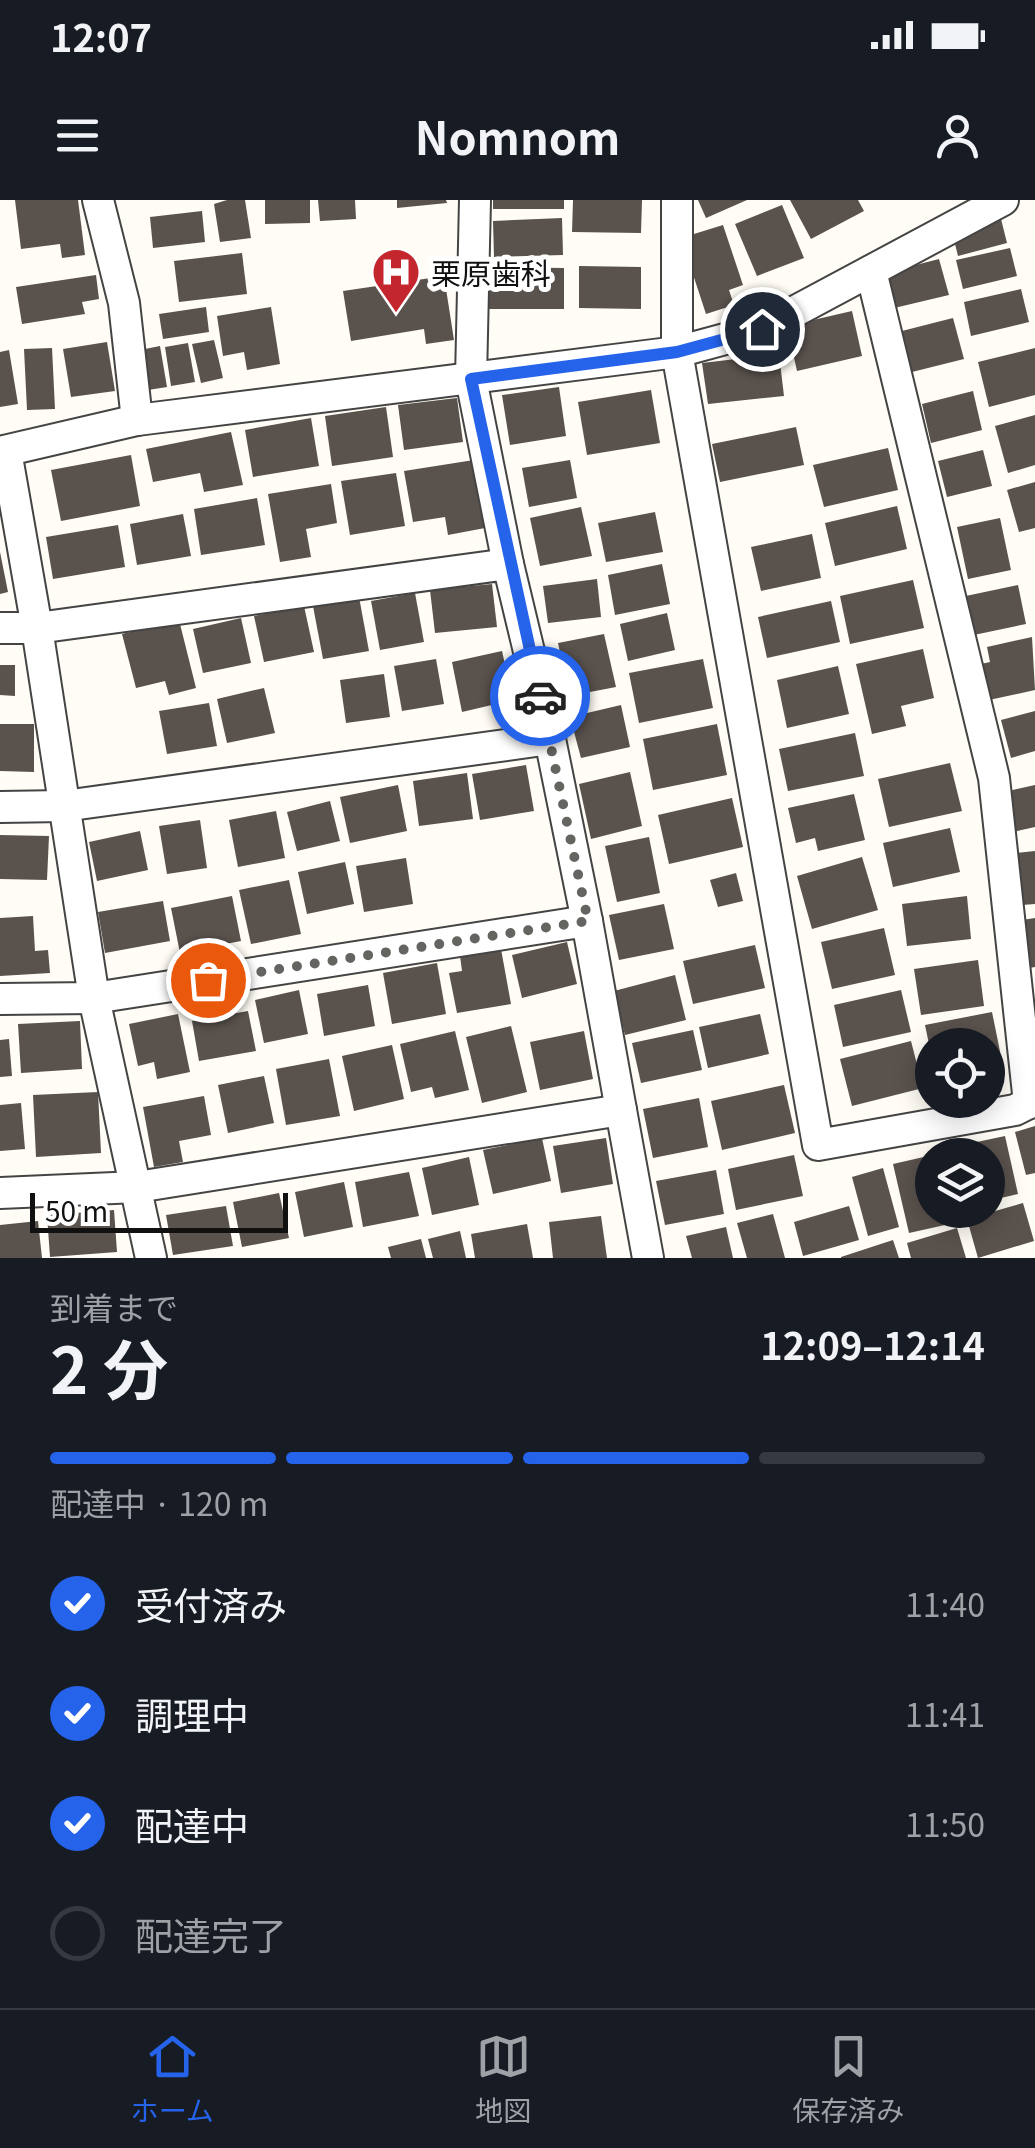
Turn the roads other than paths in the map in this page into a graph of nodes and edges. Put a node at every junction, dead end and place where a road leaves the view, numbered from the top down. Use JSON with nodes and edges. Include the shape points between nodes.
{"nodes":[{"id":1,"x":98,"y":200,"type":"edge"},
{"id":2,"x":475,"y":200,"type":"edge"},
{"id":3,"x":677,"y":200,"type":"edge"},
{"id":4,"x":1002,"y":200,"type":"edge"},
{"id":5,"x":872,"y":272,"type":"junction"},
{"id":6,"x":677,"y":352,"type":"junction"},
{"id":7,"x":471,"y":379,"type":"junction"},
{"id":8,"x":137,"y":420,"type":"junction"},
{"id":9,"x":3,"y":452,"type":"edge"},
{"id":10,"x":508,"y":564,"type":"junction"},
{"id":11,"x":0,"y":628,"type":"edge"},
{"id":12,"x":37,"y":628,"type":"junction"},
{"id":13,"x":550,"y":739,"type":"junction"},
{"id":14,"x":64,"y":806,"type":"junction"},
{"id":15,"x":0,"y":807,"type":"edge"},
{"id":16,"x":588,"y":921,"type":"junction"},
{"id":17,"x":94,"y":998,"type":"junction"},
{"id":18,"x":0,"y":999,"type":"edge"},
{"id":19,"x":1032,"y":1102,"type":"edge"},
{"id":20,"x":622,"y":1110,"type":"junction"},
{"id":21,"x":137,"y":1187,"type":"junction"},
{"id":22,"x":0,"y":1194,"type":"edge"},
{"id":23,"x":151,"y":1258,"type":"edge"},
{"id":24,"x":648,"y":1258,"type":"edge"}],
"edges":[{"from":1,"to":8,"type":"street","via":[[124,302]]},
{"from":2,"to":7,"type":"street"},
{"from":3,"to":6,"type":"street"},
{"from":4,"to":5,"type":"street"},
{"from":5,"to":6,"type":"street","via":[[762,329]]},
{"from":5,"to":19,"type":"street","via":[[994,778]]},
{"from":6,"to":7,"type":"street"},
{"from":6,"to":19,"type":"street","via":[[818,1145]]},
{"from":7,"to":8,"type":"street"},
{"from":7,"to":10,"type":"street"},
{"from":8,"to":9,"type":"street"},
{"from":9,"to":12,"type":"street"},
{"from":10,"to":12,"type":"street"},
{"from":10,"to":13,"type":"street"},
{"from":11,"to":12,"type":"street"},
{"from":12,"to":14,"type":"street"},
{"from":13,"to":14,"type":"street"},
{"from":13,"to":16,"type":"street"},
{"from":14,"to":15,"type":"street"},
{"from":14,"to":17,"type":"street"},
{"from":16,"to":17,"type":"street"},
{"from":16,"to":20,"type":"street"},
{"from":17,"to":18,"type":"street"},
{"from":17,"to":21,"type":"street"},
{"from":20,"to":21,"type":"street"},
{"from":20,"to":24,"type":"street"},
{"from":21,"to":22,"type":"street"},
{"from":21,"to":23,"type":"street"}]}
